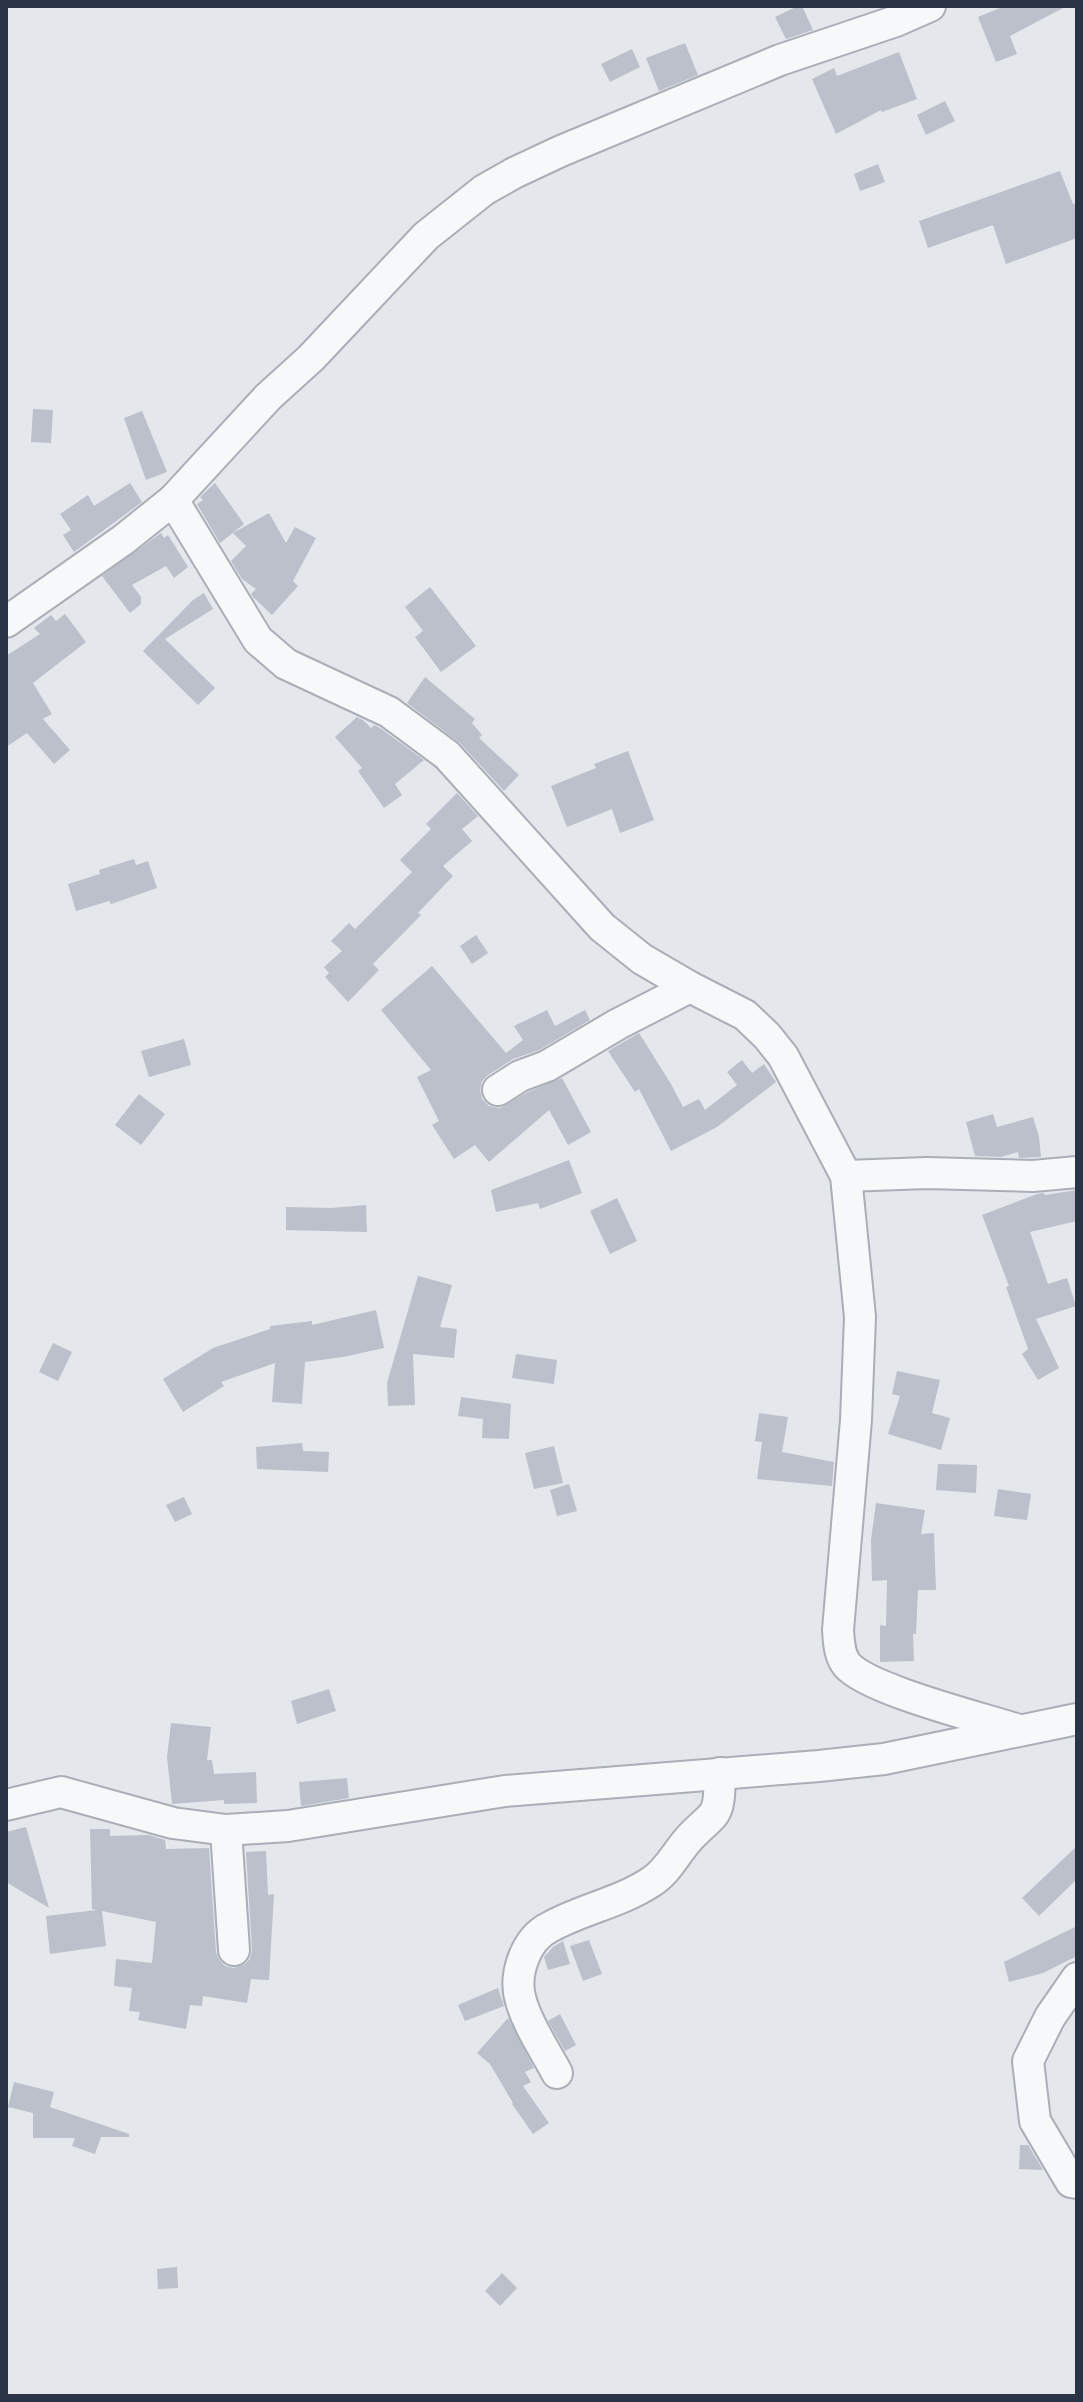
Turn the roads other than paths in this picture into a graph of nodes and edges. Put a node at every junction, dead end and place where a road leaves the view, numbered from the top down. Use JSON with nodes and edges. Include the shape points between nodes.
{"nodes":[{"id":1,"x":930,"y":6,"type":"edge"},
{"id":2,"x":173,"y":500,"type":"junction"},
{"id":3,"x":6,"y":622,"type":"edge"},
{"id":4,"x":690,"y":987,"type":"junction"},
{"id":5,"x":498,"y":1090,"type":"dead end"},
{"id":6,"x":1077,"y":1172,"type":"edge"},
{"id":7,"x":846,"y":1176,"type":"junction"},
{"id":8,"x":1077,"y":1719,"type":"edge"},
{"id":9,"x":1019,"y":1730,"type":"junction"},
{"id":10,"x":720,"y":1773,"type":"junction"},
{"id":11,"x":6,"y":1805,"type":"edge"},
{"id":12,"x":226,"y":1830,"type":"junction"},
{"id":13,"x":234,"y":1950,"type":"dead end"},
{"id":14,"x":1077,"y":1978,"type":"edge"},
{"id":15,"x":557,"y":2073,"type":"dead end"},
{"id":16,"x":1077,"y":2183,"type":"edge"}],
"edges":[{"from":1,"to":2,"type":"street","via":[[780,60],[561,151],[484,190],[426,236]]},
{"from":2,"to":3,"type":"street"},
{"from":2,"to":4,"type":"street","via":[[258,640],[286,664],[389,712],[447,755],[602,927]]},
{"from":4,"to":5,"type":"street"},
{"from":4,"to":7,"type":"street","via":[[745,1015],[767,1036],[783,1056]]},
{"from":6,"to":7,"type":"street"},
{"from":7,"to":9,"type":"street","via":[[860,1317],[838,1630],[844,1662],[872,1682]]},
{"from":8,"to":9,"type":"street"},
{"from":9,"to":10,"type":"street","via":[[884,1759]]},
{"from":10,"to":12,"type":"street","via":[[505,1791],[327,1821]]},
{"from":10,"to":15,"type":"street","via":[[714,1814],[665,1870],[613,1902],[547,1928],[527,1952],[518,1972],[520,2000]]},
{"from":11,"to":12,"type":"street","via":[[61,1792],[173,1823]]},
{"from":12,"to":13,"type":"street"},
{"from":14,"to":16,"type":"street","via":[[1028,2061],[1035,2121],[1071,2182]]}]}
